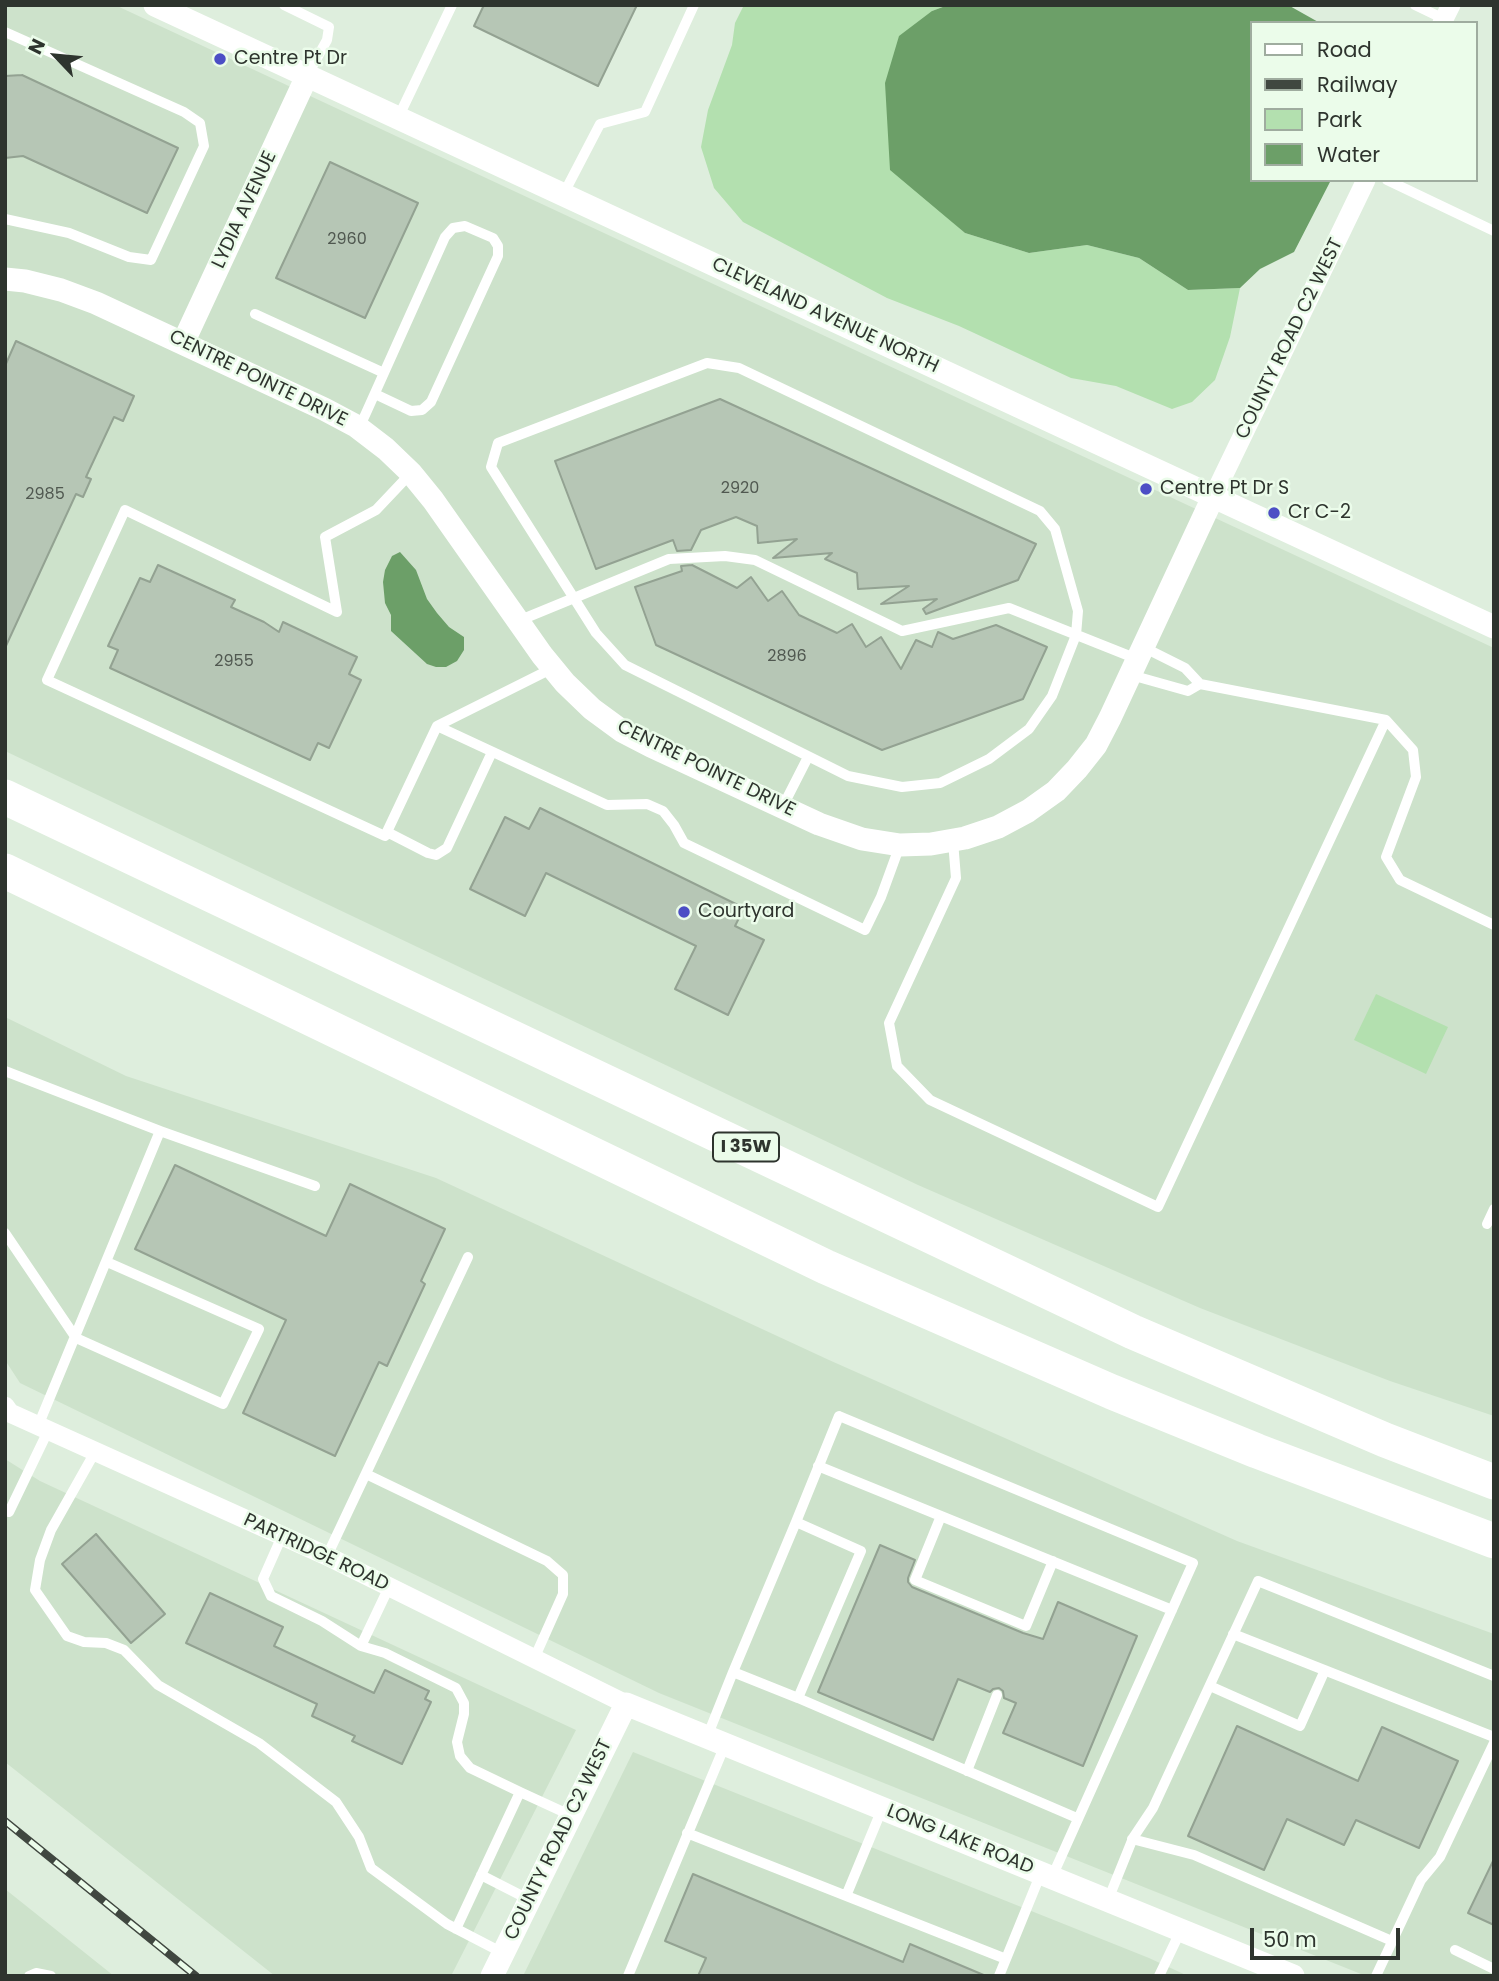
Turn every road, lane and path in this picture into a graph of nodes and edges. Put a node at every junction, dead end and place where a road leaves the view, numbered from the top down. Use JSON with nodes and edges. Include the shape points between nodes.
{"nodes":[{"id":1,"x":155,"y":5,"type":"edge"},
{"id":2,"x":284,"y":5,"type":"edge"},
{"id":3,"x":452,"y":5,"type":"edge"},
{"id":4,"x":694,"y":5,"type":"edge"},
{"id":5,"x":1415,"y":5,"type":"edge"},
{"id":6,"x":1446,"y":16,"type":"edge"},
{"id":7,"x":5,"y":32,"type":"edge"},
{"id":8,"x":307,"y":76,"type":"junction"},
{"id":9,"x":398,"y":118,"type":"junction"},
{"id":10,"x":1365,"y":182,"type":"edge"},
{"id":11,"x":1391,"y":182,"type":"edge"},
{"id":12,"x":563,"y":195,"type":"junction"},
{"id":13,"x":5,"y":219,"type":"edge"},
{"id":14,"x":1494,"y":231,"type":"edge"},
{"id":15,"x":5,"y":279,"type":"edge"},
{"id":16,"x":255,"y":314,"type":"dead end"},
{"id":17,"x":183,"y":343,"type":"junction"},
{"id":18,"x":384,"y":373,"type":"junction"},
{"id":19,"x":375,"y":394,"type":"junction"},
{"id":20,"x":359,"y":429,"type":"junction"},
{"id":21,"x":411,"y":473,"type":"junction"},
{"id":22,"x":1213,"y":497,"type":"junction"},
{"id":23,"x":573,"y":597,"type":"junction"},
{"id":24,"x":518,"y":621,"type":"junction"},
{"id":25,"x":1494,"y":627,"type":"edge"},
{"id":26,"x":1076,"y":635,"type":"junction"},
{"id":27,"x":1137,"y":660,"type":"junction"},
{"id":28,"x":553,"y":668,"type":"junction"},
{"id":29,"x":1200,"y":684,"type":"junction"},
{"id":30,"x":1385,"y":720,"type":"junction"},
{"id":31,"x":437,"y":726,"type":"junction"},
{"id":32,"x":492,"y":752,"type":"junction"},
{"id":33,"x":808,"y":757,"type":"junction"},
{"id":34,"x":5,"y":797,"type":"edge"},
{"id":35,"x":783,"y":807,"type":"junction"},
{"id":36,"x":387,"y":832,"type":"junction"},
{"id":37,"x":953,"y":840,"type":"junction"},
{"id":38,"x":900,"y":845,"type":"junction"},
{"id":39,"x":5,"y":871,"type":"edge"},
{"id":40,"x":1494,"y":925,"type":"edge"},
{"id":41,"x":5,"y":1071,"type":"edge"},
{"id":42,"x":160,"y":1131,"type":"junction"},
{"id":43,"x":315,"y":1186,"type":"dead end"},
{"id":44,"x":1494,"y":1209,"type":"edge"},
{"id":45,"x":1487,"y":1224,"type":"dead end"},
{"id":46,"x":5,"y":1233,"type":"edge"},
{"id":47,"x":468,"y":1257,"type":"dead end"},
{"id":48,"x":107,"y":1262,"type":"junction"},
{"id":49,"x":76,"y":1338,"type":"junction"},
{"id":50,"x":5,"y":1406,"type":"edge"},
{"id":51,"x":43,"y":1429,"type":"junction"},
{"id":52,"x":95,"y":1452,"type":"junction"},
{"id":53,"x":818,"y":1466,"type":"junction"},
{"id":54,"x":366,"y":1474,"type":"junction"},
{"id":55,"x":1494,"y":1482,"type":"edge"},
{"id":56,"x":6,"y":1515,"type":"edge"},
{"id":57,"x":941,"y":1516,"type":"junction"},
{"id":58,"x":796,"y":1522,"type":"junction"},
{"id":59,"x":282,"y":1536,"type":"junction"},
{"id":60,"x":1494,"y":1541,"type":"edge"},
{"id":61,"x":327,"y":1556,"type":"junction"},
{"id":62,"x":1053,"y":1561,"type":"junction"},
{"id":63,"x":389,"y":1587,"type":"junction"},
{"id":64,"x":1172,"y":1609,"type":"junction"},
{"id":65,"x":1233,"y":1634,"type":"junction"},
{"id":66,"x":361,"y":1646,"type":"junction"},
{"id":67,"x":534,"y":1659,"type":"junction"},
{"id":68,"x":1325,"y":1670,"type":"junction"},
{"id":69,"x":733,"y":1672,"type":"junction"},
{"id":70,"x":1494,"y":1676,"type":"edge"},
{"id":71,"x":1210,"y":1686,"type":"junction"},
{"id":72,"x":997,"y":1695,"type":"dead end"},
{"id":73,"x":797,"y":1698,"type":"junction"},
{"id":74,"x":626,"y":1704,"type":"junction"},
{"id":75,"x":1494,"y":1737,"type":"edge"},
{"id":76,"x":716,"y":1741,"type":"junction"},
{"id":77,"x":1494,"y":1743,"type":"edge"},
{"id":78,"x":967,"y":1771,"type":"junction"},
{"id":79,"x":520,"y":1792,"type":"junction"},
{"id":80,"x":882,"y":1808,"type":"junction"},
{"id":81,"x":571,"y":1816,"type":"junction"},
{"id":82,"x":1077,"y":1818,"type":"junction"},
{"id":83,"x":687,"y":1833,"type":"junction"},
{"id":84,"x":1132,"y":1839,"type":"junction"},
{"id":85,"x":481,"y":1875,"type":"junction"},
{"id":86,"x":1046,"y":1875,"type":"junction"},
{"id":87,"x":845,"y":1896,"type":"junction"},
{"id":88,"x":530,"y":1900,"type":"junction"},
{"id":89,"x":1108,"y":1900,"type":"junction"},
{"id":90,"x":456,"y":1929,"type":"junction"},
{"id":91,"x":1181,"y":1930,"type":"junction"},
{"id":92,"x":1392,"y":1941,"type":"junction"},
{"id":93,"x":1455,"y":1950,"type":"dead end"},
{"id":94,"x":503,"y":1953,"type":"junction"},
{"id":95,"x":1006,"y":1959,"type":"junction"},
{"id":96,"x":1494,"y":1969,"type":"edge"},
{"id":97,"x":1290,"y":1975,"type":"edge"},
{"id":98,"x":29,"y":1976,"type":"edge"},
{"id":99,"x":51,"y":1976,"type":"edge"},
{"id":100,"x":492,"y":1976,"type":"edge"},
{"id":101,"x":628,"y":1976,"type":"edge"},
{"id":102,"x":999,"y":1976,"type":"edge"},
{"id":103,"x":1158,"y":1976,"type":"edge"},
{"id":104,"x":1376,"y":1976,"type":"edge"}],
"edges":[{"from":1,"to":8,"type":"street","name":"CLEVELAND AVENUE NORTH"},
{"from":2,"to":8,"type":"lane","via":[[329,27],[327,40]]},
{"from":3,"to":9,"type":"lane"},
{"from":4,"to":12,"type":"lane","via":[[645,112],[600,124]]},
{"from":5,"to":6,"type":"lane"},
{"from":7,"to":13,"type":"lane","via":[[184,112],[200,123],[204,146],[151,260],[129,257],[69,233]]},
{"from":8,"to":9,"type":"street","name":"CLEVELAND AVENUE NORTH"},
{"from":8,"to":17,"type":"street","name":"LYDIA AVENUE"},
{"from":9,"to":12,"type":"street","name":"CLEVELAND AVENUE NORTH"},
{"from":10,"to":22,"type":"street","name":"COUNTY ROAD C2 WEST"},
{"from":11,"to":14,"type":"lane"},
{"from":12,"to":22,"type":"street","name":"CLEVELAND AVENUE NORTH"},
{"from":15,"to":17,"type":"street","name":"CENTRE POINTE DRIVE","via":[[61,290]]},
{"from":16,"to":18,"type":"lane"},
{"from":17,"to":20,"type":"street","name":"CENTRE POINTE DRIVE"},
{"from":18,"to":19,"type":"lane"},
{"from":18,"to":19,"type":"lane","via":[[448,232],[466,226],[493,239],[498,256],[431,402],[422,410],[411,411]]},
{"from":19,"to":20,"type":"lane"},
{"from":20,"to":21,"type":"street","name":"CENTRE POINTE DRIVE"},
{"from":21,"to":24,"type":"street","name":"CENTRE POINTE DRIVE"},
{"from":21,"to":36,"type":"lane","via":[[376,510],[325,537],[337,612],[125,510],[47,680],[385,836]]},
{"from":22,"to":25,"type":"street","name":"CLEVELAND AVENUE NORTH"},
{"from":22,"to":27,"type":"street","name":"CENTRE POINTE DRIVE"},
{"from":23,"to":24,"type":"lane"},
{"from":23,"to":26,"type":"lane","via":[[669,559],[724,556],[755,560],[902,631],[1009,608]]},
{"from":23,"to":26,"type":"lane","via":[[491,467],[498,443],[708,363],[739,368],[1040,511],[1055,529],[1078,611]]},
{"from":23,"to":33,"type":"lane","via":[[596,633],[625,665]]},
{"from":24,"to":28,"type":"street","name":"CENTRE POINTE DRIVE"},
{"from":26,"to":27,"type":"lane"},
{"from":26,"to":33,"type":"lane","via":[[1052,696],[1029,729],[989,760],[940,783],[902,787],[848,776]]},
{"from":27,"to":29,"type":"lane","via":[[1185,668]]},
{"from":27,"to":29,"type":"lane","via":[[1188,691]]},
{"from":27,"to":37,"type":"street","name":"CENTRE POINTE DRIVE","via":[[1096,745],[1056,791],[998,827]]},
{"from":28,"to":31,"type":"lane"},
{"from":28,"to":35,"type":"street","name":"CENTRE POINTE DRIVE","via":[[592,709],[622,731]]},
{"from":29,"to":30,"type":"lane"},
{"from":30,"to":37,"type":"lane","via":[[1158,1207],[930,1100],[897,1066],[889,1023],[956,878]]},
{"from":30,"to":40,"type":"lane","via":[[1413,750],[1416,777],[1386,857],[1400,880]]},
{"from":31,"to":32,"type":"lane"},
{"from":31,"to":36,"type":"lane"},
{"from":32,"to":36,"type":"lane","via":[[447,848],[436,855],[428,853]]},
{"from":32,"to":38,"type":"lane","via":[[607,805],[655,807],[663,811],[684,843],[865,930]]},
{"from":33,"to":35,"type":"lane"},
{"from":34,"to":55,"type":"highway","number":"I 35W","via":[[1133,1332]]},
{"from":35,"to":38,"type":"street","name":"CENTRE POINTE DRIVE","via":[[830,829]]},
{"from":37,"to":38,"type":"street","name":"CENTRE POINTE DRIVE"},
{"from":39,"to":60,"type":"highway","via":[[826,1267],[1112,1392]]},
{"from":41,"to":42,"type":"lane"},
{"from":42,"to":43,"type":"lane"},
{"from":42,"to":48,"type":"lane"},
{"from":44,"to":45,"type":"lane"},
{"from":46,"to":49,"type":"lane"},
{"from":47,"to":54,"type":"lane"},
{"from":48,"to":49,"type":"lane"},
{"from":48,"to":49,"type":"lane","via":[[258,1329],[223,1404]]},
{"from":49,"to":51,"type":"lane"},
{"from":50,"to":51,"type":"street","name":"PARTRIDGE ROAD"},
{"from":51,"to":52,"type":"street","name":"PARTRIDGE ROAD"},
{"from":51,"to":56,"type":"lane"},
{"from":52,"to":59,"type":"street","name":"PARTRIDGE ROAD"},
{"from":52,"to":90,"type":"lane","via":[[51,1530],[35,1590],[67,1636],[124,1650],[158,1685],[259,1744],[336,1802],[359,1837],[371,1868]]},
{"from":53,"to":57,"type":"lane"},
{"from":53,"to":58,"type":"lane"},
{"from":53,"to":64,"type":"lane","via":[[839,1416],[1193,1563]]},
{"from":54,"to":61,"type":"lane"},
{"from":54,"to":67,"type":"lane","via":[[547,1561],[563,1575],[563,1594]]},
{"from":57,"to":62,"type":"lane"},
{"from":57,"to":62,"type":"lane","via":[[915,1580],[1025,1629]]},
{"from":58,"to":69,"type":"lane"},
{"from":58,"to":73,"type":"lane","via":[[861,1551]]},
{"from":59,"to":61,"type":"street","name":"PARTRIDGE ROAD"},
{"from":59,"to":66,"type":"lane","via":[[263,1579],[271,1596]]},
{"from":61,"to":63,"type":"street","name":"PARTRIDGE ROAD"},
{"from":62,"to":64,"type":"lane"},
{"from":63,"to":66,"type":"lane"},
{"from":63,"to":67,"type":"street","name":"PARTRIDGE ROAD"},
{"from":64,"to":82,"type":"lane"},
{"from":65,"to":68,"type":"lane"},
{"from":65,"to":70,"type":"lane","via":[[1258,1581]]},
{"from":65,"to":71,"type":"lane"},
{"from":66,"to":79,"type":"lane","via":[[456,1688],[464,1703],[457,1742],[460,1756],[470,1768]]},
{"from":67,"to":74,"type":"street","name":"PARTRIDGE ROAD"},
{"from":68,"to":71,"type":"lane","via":[[1300,1726]]},
{"from":68,"to":75,"type":"lane"},
{"from":69,"to":73,"type":"lane"},
{"from":69,"to":76,"type":"lane"},
{"from":71,"to":84,"type":"lane","via":[[1153,1808]]},
{"from":72,"to":78,"type":"lane"},
{"from":73,"to":78,"type":"lane"},
{"from":74,"to":76,"type":"street","name":"LONG LAKE ROAD"},
{"from":74,"to":81,"type":"street","name":"COUNTY ROAD C2 WEST"},
{"from":76,"to":80,"type":"street","name":"LONG LAKE ROAD"},
{"from":76,"to":83,"type":"lane"},
{"from":77,"to":92,"type":"lane","via":[[1440,1857],[1421,1880]]},
{"from":78,"to":82,"type":"lane"},
{"from":79,"to":81,"type":"lane"},
{"from":79,"to":85,"type":"lane"},
{"from":80,"to":86,"type":"street","name":"LONG LAKE ROAD"},
{"from":80,"to":87,"type":"lane"},
{"from":81,"to":88,"type":"street","name":"COUNTY ROAD C2 WEST"},
{"from":82,"to":86,"type":"lane"},
{"from":83,"to":87,"type":"lane"},
{"from":83,"to":101,"type":"lane"},
{"from":84,"to":89,"type":"lane"},
{"from":84,"to":92,"type":"lane","via":[[1194,1855]]},
{"from":85,"to":88,"type":"lane"},
{"from":85,"to":90,"type":"lane"},
{"from":86,"to":89,"type":"street","name":"LONG LAKE ROAD"},
{"from":86,"to":95,"type":"lane"},
{"from":87,"to":95,"type":"lane"},
{"from":88,"to":94,"type":"street","name":"COUNTY ROAD C2 WEST"},
{"from":89,"to":91,"type":"street","name":"LONG LAKE ROAD"},
{"from":90,"to":94,"type":"lane"},
{"from":91,"to":97,"type":"street","name":"LONG LAKE ROAD"},
{"from":91,"to":103,"type":"lane"},
{"from":92,"to":104,"type":"lane"},
{"from":93,"to":96,"type":"lane"},
{"from":94,"to":100,"type":"street","name":"COUNTY ROAD C2 WEST"},
{"from":95,"to":102,"type":"lane"},
{"from":98,"to":99,"type":"lane"}]}
